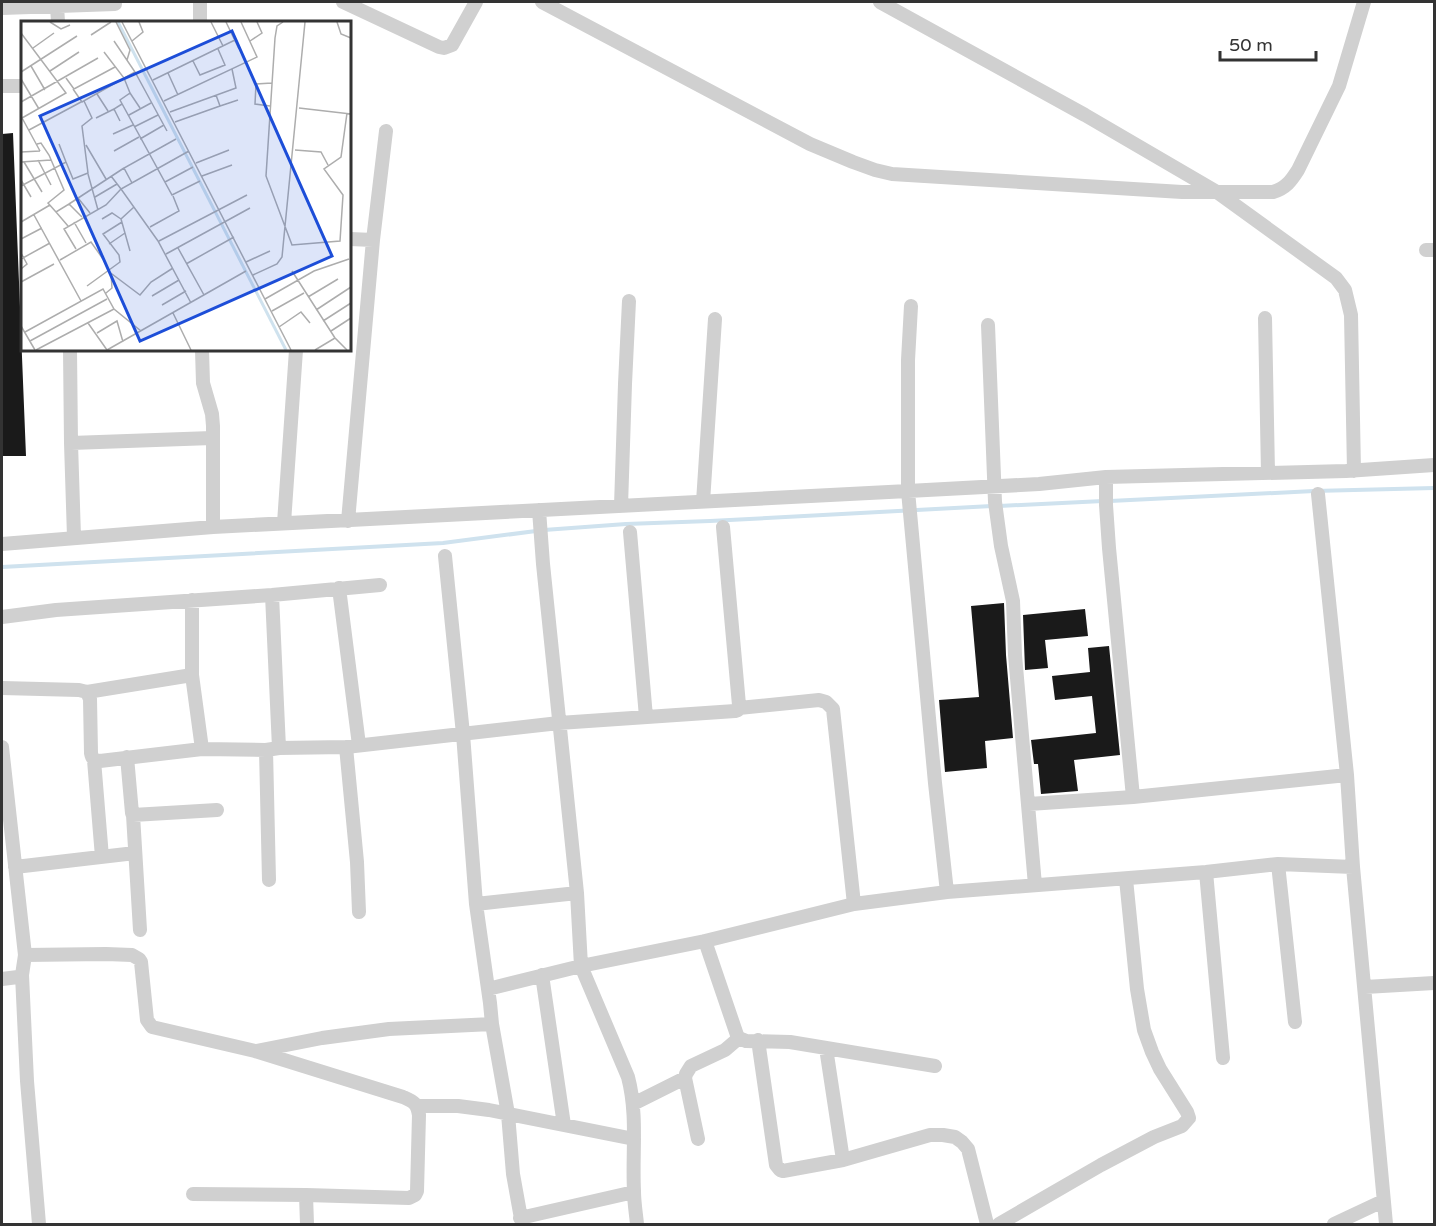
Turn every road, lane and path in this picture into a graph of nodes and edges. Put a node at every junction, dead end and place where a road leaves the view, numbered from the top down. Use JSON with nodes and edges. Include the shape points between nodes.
{"nodes":[{"id":1,"x":200,"y":2,"type":"edge"},
{"id":2,"x":343,"y":2,"type":"edge"},
{"id":3,"x":476,"y":2,"type":"edge"},
{"id":4,"x":542,"y":2,"type":"edge"},
{"id":5,"x":880,"y":2,"type":"edge"},
{"id":6,"x":1364,"y":2,"type":"edge"},
{"id":7,"x":115,"y":4,"type":"dead end"},
{"id":8,"x":57,"y":6,"type":"junction"},
{"id":9,"x":2,"y":8,"type":"edge"},
{"id":10,"x":58,"y":21,"type":"edge"},
{"id":11,"x":200,"y":21,"type":"edge"},
{"id":12,"x":2,"y":86,"type":"edge"},
{"id":13,"x":21,"y":86,"type":"edge"},
{"id":14,"x":386,"y":130,"type":"dead end"},
{"id":15,"x":1217,"y":192,"type":"junction"},
{"id":16,"x":351,"y":239,"type":"edge"},
{"id":17,"x":373,"y":240,"type":"junction"},
{"id":18,"x":629,"y":301,"type":"dead end"},
{"id":19,"x":911,"y":306,"type":"dead end"},
{"id":20,"x":1265,"y":318,"type":"dead end"},
{"id":21,"x":715,"y":319,"type":"dead end"},
{"id":22,"x":988,"y":325,"type":"dead end"},
{"id":23,"x":70,"y":351,"type":"edge"},
{"id":24,"x":202,"y":351,"type":"edge"},
{"id":25,"x":296,"y":351,"type":"edge"},
{"id":26,"x":212,"y":438,"type":"junction"},
{"id":27,"x":71,"y":443,"type":"junction"},
{"id":28,"x":1434,"y":465,"type":"edge"},
{"id":29,"x":1354,"y":471,"type":"junction"},
{"id":30,"x":1268,"y":473,"type":"junction"},
{"id":31,"x":994,"y":487,"type":"junction"},
{"id":32,"x":1106,"y":491,"type":"junction"},
{"id":33,"x":1318,"y":494,"type":"dead end"},
{"id":34,"x":703,"y":502,"type":"junction"},
{"id":35,"x":909,"y":502,"type":"junction"},
{"id":36,"x":621,"y":506,"type":"junction"},
{"id":37,"x":539,"y":515,"type":"junction"},
{"id":38,"x":348,"y":520,"type":"junction"},
{"id":39,"x":284,"y":523,"type":"junction"},
{"id":40,"x":213,"y":527,"type":"junction"},
{"id":41,"x":723,"y":527,"type":"dead end"},
{"id":42,"x":630,"y":532,"type":"dead end"},
{"id":43,"x":74,"y":537,"type":"junction"},
{"id":44,"x":2,"y":544,"type":"edge"},
{"id":45,"x":445,"y":556,"type":"dead end"},
{"id":46,"x":380,"y":585,"type":"dead end"},
{"id":47,"x":339,"y":588,"type":"junction"},
{"id":48,"x":272,"y":595,"type":"junction"},
{"id":49,"x":192,"y":600,"type":"junction"},
{"id":50,"x":2,"y":617,"type":"edge"},
{"id":51,"x":192,"y":675,"type":"junction"},
{"id":52,"x":2,"y":688,"type":"edge"},
{"id":53,"x":87,"y":692,"type":"junction"},
{"id":54,"x":739,"y":708,"type":"junction"},
{"id":55,"x":646,"y":717,"type":"junction"},
{"id":56,"x":559,"y":723,"type":"junction"},
{"id":57,"x":463,"y":734,"type":"junction"},
{"id":58,"x":353,"y":746,"type":"junction"},
{"id":59,"x":2,"y":747,"type":"edge"},
{"id":60,"x":202,"y":749,"type":"junction"},
{"id":61,"x":272,"y":749,"type":"junction"},
{"id":62,"x":127,"y":758,"type":"junction"},
{"id":63,"x":94,"y":760,"type":"junction"},
{"id":64,"x":1347,"y":775,"type":"junction"},
{"id":65,"x":1133,"y":797,"type":"junction"},
{"id":66,"x":1029,"y":804,"type":"junction"},
{"id":67,"x":217,"y":810,"type":"dead end"},
{"id":68,"x":133,"y":815,"type":"junction"},
{"id":69,"x":6,"y":830,"type":"edge"},
{"id":70,"x":135,"y":853,"type":"junction"},
{"id":71,"x":102,"y":857,"type":"junction"},
{"id":72,"x":1278,"y":864,"type":"junction"},
{"id":73,"x":15,"y":867,"type":"junction"},
{"id":74,"x":1353,"y":867,"type":"junction"},
{"id":75,"x":1206,"y":873,"type":"junction"},
{"id":76,"x":1126,"y":879,"type":"junction"},
{"id":77,"x":269,"y":880,"type":"dead end"},
{"id":78,"x":1035,"y":885,"type":"junction"},
{"id":79,"x":947,"y":891,"type":"junction"},
{"id":80,"x":577,"y":893,"type":"junction"},
{"id":81,"x":476,"y":904,"type":"junction"},
{"id":82,"x":854,"y":904,"type":"junction"},
{"id":83,"x":359,"y":912,"type":"dead end"},
{"id":84,"x":140,"y":930,"type":"dead end"},
{"id":85,"x":705,"y":941,"type":"junction"},
{"id":86,"x":25,"y":955,"type":"junction"},
{"id":87,"x":581,"y":966,"type":"junction"},
{"id":88,"x":22,"y":975,"type":"junction"},
{"id":89,"x":542,"y":975,"type":"junction"},
{"id":90,"x":2,"y":979,"type":"edge"},
{"id":91,"x":1434,"y":983,"type":"edge"},
{"id":92,"x":1365,"y":987,"type":"junction"},
{"id":93,"x":488,"y":989,"type":"junction"},
{"id":94,"x":1296,"y":1022,"type":"dead end"},
{"id":95,"x":492,"y":1024,"type":"junction"},
{"id":96,"x":739,"y":1038,"type":"junction"},
{"id":97,"x":758,"y":1040,"type":"junction"},
{"id":98,"x":826,"y":1048,"type":"junction"},
{"id":99,"x":255,"y":1052,"type":"junction"},
{"id":100,"x":1223,"y":1058,"type":"dead end"},
{"id":101,"x":935,"y":1066,"type":"dead end"},
{"id":102,"x":685,"y":1078,"type":"junction"},
{"id":103,"x":633,"y":1104,"type":"junction"},
{"id":104,"x":417,"y":1106,"type":"junction"},
{"id":105,"x":508,"y":1114,"type":"junction"},
{"id":106,"x":564,"y":1125,"type":"junction"},
{"id":107,"x":634,"y":1139,"type":"junction"},
{"id":108,"x":698,"y":1139,"type":"dead end"},
{"id":109,"x":843,"y":1160,"type":"junction"},
{"id":110,"x":634,"y":1192,"type":"junction"},
{"id":111,"x":193,"y":1194,"type":"dead end"},
{"id":112,"x":306,"y":1194,"type":"junction"},
{"id":113,"x":1383,"y":1201,"type":"junction"},
{"id":114,"x":521,"y":1221,"type":"edge"},
{"id":115,"x":1007,"y":1223,"type":"edge"},
{"id":116,"x":39,"y":1224,"type":"edge"},
{"id":117,"x":307,"y":1224,"type":"edge"},
{"id":118,"x":637,"y":1224,"type":"edge"},
{"id":119,"x":987,"y":1224,"type":"edge"},
{"id":120,"x":1334,"y":1224,"type":"edge"},
{"id":121,"x":1386,"y":1224,"type":"edge"}],
"edges":[{"from":1,"to":11,"type":"street"},
{"from":2,"to":3,"type":"street","via":[[444,48],[452,45]]},
{"from":4,"to":15,"type":"street","via":[[810,144],[874,170],[997,181]]},
{"from":5,"to":15,"type":"street"},
{"from":6,"to":15,"type":"street","via":[[1339,86],[1292,180],[1274,192]]},
{"from":7,"to":8,"type":"street"},
{"from":8,"to":9,"type":"street"},
{"from":8,"to":10,"type":"street"},
{"from":12,"to":13,"type":"street"},
{"from":14,"to":17,"type":"street"},
{"from":15,"to":29,"type":"street","via":[[1326,270],[1345,290],[1351,315]]},
{"from":16,"to":17,"type":"street"},
{"from":17,"to":38,"type":"street"},
{"from":18,"to":36,"type":"street"},
{"from":19,"to":35,"type":"street"},
{"from":20,"to":30,"type":"street"},
{"from":21,"to":34,"type":"street"},
{"from":22,"to":31,"type":"street"},
{"from":23,"to":27,"type":"street"},
{"from":24,"to":26,"type":"street"},
{"from":25,"to":39,"type":"street"},
{"from":26,"to":27,"type":"street"},
{"from":26,"to":40,"type":"street"},
{"from":27,"to":43,"type":"street"},
{"from":28,"to":29,"type":"street"},
{"from":29,"to":30,"type":"street"},
{"from":30,"to":32,"type":"street"},
{"from":31,"to":32,"type":"street","via":[[1039,484]]},
{"from":31,"to":35,"type":"street"},
{"from":31,"to":66,"type":"street","via":[[1012,601]]},
{"from":32,"to":65,"type":"street"},
{"from":33,"to":64,"type":"street"},
{"from":34,"to":35,"type":"street"},
{"from":34,"to":36,"type":"street"},
{"from":35,"to":79,"type":"street"},
{"from":36,"to":37,"type":"street"},
{"from":37,"to":38,"type":"street"},
{"from":37,"to":56,"type":"street"},
{"from":38,"to":39,"type":"street"},
{"from":39,"to":40,"type":"street"},
{"from":40,"to":43,"type":"street"},
{"from":41,"to":54,"type":"street"},
{"from":42,"to":55,"type":"street"},
{"from":43,"to":44,"type":"street"},
{"from":45,"to":57,"type":"street"},
{"from":46,"to":47,"type":"street"},
{"from":47,"to":48,"type":"street"},
{"from":47,"to":58,"type":"street"},
{"from":48,"to":49,"type":"street"},
{"from":48,"to":61,"type":"street"},
{"from":49,"to":50,"type":"street"},
{"from":49,"to":51,"type":"street"},
{"from":51,"to":53,"type":"street"},
{"from":51,"to":60,"type":"street"},
{"from":52,"to":53,"type":"street"},
{"from":53,"to":63,"type":"street"},
{"from":54,"to":55,"type":"street"},
{"from":54,"to":82,"type":"street","via":[[819,700],[833,709]]},
{"from":55,"to":56,"type":"street"},
{"from":56,"to":57,"type":"street"},
{"from":56,"to":80,"type":"street"},
{"from":57,"to":58,"type":"street"},
{"from":57,"to":81,"type":"street"},
{"from":58,"to":61,"type":"street"},
{"from":58,"to":83,"type":"street"},
{"from":59,"to":69,"type":"street"},
{"from":60,"to":61,"type":"street"},
{"from":60,"to":62,"type":"street"},
{"from":61,"to":77,"type":"street"},
{"from":62,"to":63,"type":"street"},
{"from":62,"to":68,"type":"street"},
{"from":63,"to":71,"type":"street"},
{"from":64,"to":65,"type":"street"},
{"from":64,"to":74,"type":"street"},
{"from":65,"to":66,"type":"street"},
{"from":66,"to":78,"type":"street"},
{"from":67,"to":68,"type":"street"},
{"from":68,"to":70,"type":"street"},
{"from":69,"to":73,"type":"street"},
{"from":70,"to":71,"type":"street"},
{"from":70,"to":84,"type":"street"},
{"from":71,"to":73,"type":"street"},
{"from":72,"to":74,"type":"street"},
{"from":72,"to":75,"type":"street"},
{"from":72,"to":94,"type":"street"},
{"from":73,"to":86,"type":"street"},
{"from":74,"to":92,"type":"street"},
{"from":75,"to":76,"type":"street"},
{"from":75,"to":100,"type":"street"},
{"from":76,"to":78,"type":"street"},
{"from":76,"to":115,"type":"street","via":[[1144,1030],[1160,1069],[1189,1118],[1182,1126],[1110,1160]]},
{"from":78,"to":79,"type":"street"},
{"from":79,"to":82,"type":"street"},
{"from":80,"to":81,"type":"street"},
{"from":80,"to":87,"type":"street"},
{"from":81,"to":93,"type":"street"},
{"from":82,"to":85,"type":"street"},
{"from":85,"to":87,"type":"street"},
{"from":85,"to":96,"type":"street"},
{"from":86,"to":88,"type":"street"},
{"from":86,"to":99,"type":"street","via":[[132,955],[141,962],[147,1020],[152,1027]]},
{"from":87,"to":89,"type":"street"},
{"from":87,"to":103,"type":"street","via":[[628,1077]]},
{"from":88,"to":90,"type":"street"},
{"from":88,"to":116,"type":"street"},
{"from":89,"to":93,"type":"street"},
{"from":89,"to":106,"type":"street"},
{"from":91,"to":92,"type":"street"},
{"from":92,"to":113,"type":"street"},
{"from":93,"to":95,"type":"street"},
{"from":95,"to":99,"type":"street","via":[[389,1029]]},
{"from":95,"to":105,"type":"street"},
{"from":96,"to":97,"type":"street"},
{"from":96,"to":102,"type":"street","via":[[725,1050],[691,1066]]},
{"from":97,"to":98,"type":"street"},
{"from":97,"to":109,"type":"street","via":[[778,1168],[783,1171]]},
{"from":98,"to":101,"type":"street"},
{"from":98,"to":109,"type":"street"},
{"from":99,"to":104,"type":"street","via":[[403,1097]]},
{"from":102,"to":103,"type":"street"},
{"from":102,"to":108,"type":"street"},
{"from":103,"to":107,"type":"street"},
{"from":104,"to":105,"type":"street","via":[[471,1107]]},
{"from":104,"to":112,"type":"street","via":[[417,1191],[412,1197]]},
{"from":105,"to":106,"type":"street"},
{"from":105,"to":114,"type":"street"},
{"from":106,"to":107,"type":"street"},
{"from":107,"to":110,"type":"street"},
{"from":109,"to":119,"type":"street","via":[[930,1135],[955,1137],[968,1149]]},
{"from":110,"to":114,"type":"street"},
{"from":110,"to":118,"type":"street"},
{"from":111,"to":112,"type":"street"},
{"from":112,"to":117,"type":"street"},
{"from":113,"to":120,"type":"street"},
{"from":113,"to":121,"type":"street"}]}
